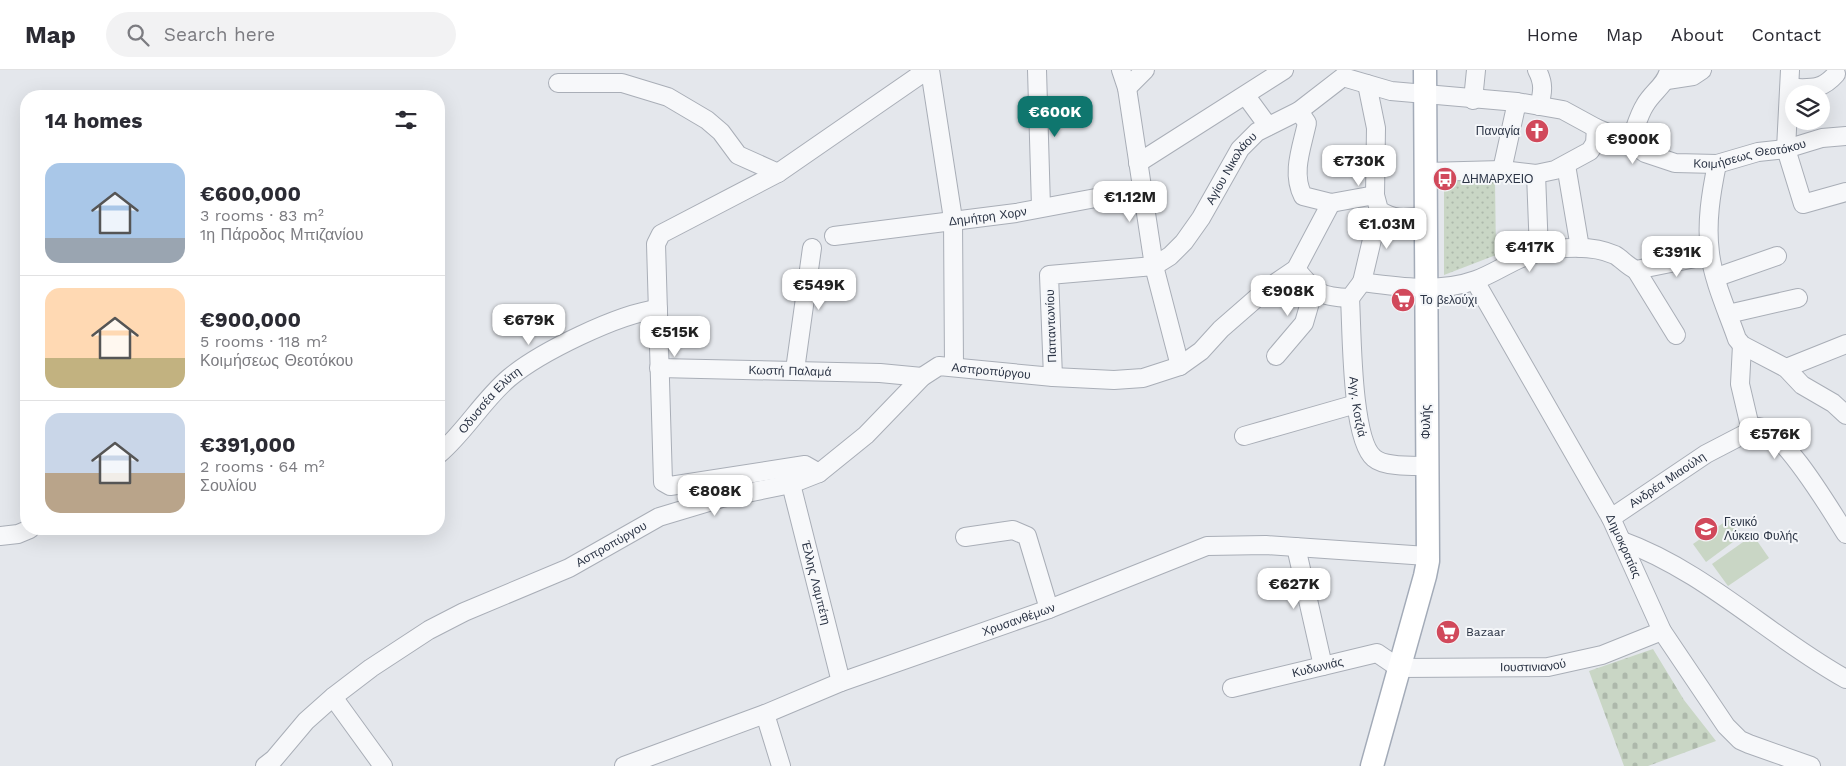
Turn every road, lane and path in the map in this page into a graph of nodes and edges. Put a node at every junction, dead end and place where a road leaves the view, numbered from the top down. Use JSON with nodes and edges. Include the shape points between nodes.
{"nodes":[{"id":1,"x":929,"y":70,"type":"edge"},
{"id":2,"x":1037,"y":70,"type":"edge"},
{"id":3,"x":1121,"y":70,"type":"edge"},
{"id":4,"x":1145,"y":70,"type":"edge"},
{"id":5,"x":1284,"y":70,"type":"edge"},
{"id":6,"x":1425,"y":70,"type":"edge"},
{"id":7,"x":1476,"y":70,"type":"edge"},
{"id":8,"x":1537,"y":70,"type":"edge"},
{"id":9,"x":1702,"y":70,"type":"edge"},
{"id":10,"x":1790,"y":70,"type":"edge"},
{"id":11,"x":1342,"y":74,"type":"edge"},
{"id":12,"x":1836,"y":74,"type":"dead end"},
{"id":13,"x":1668,"y":75,"type":"edge"},
{"id":14,"x":640,"y":78,"type":"edge"},
{"id":15,"x":558,"y":83,"type":"dead end"},
{"id":16,"x":1367,"y":84,"type":"junction"},
{"id":17,"x":1790,"y":85,"type":"edge"},
{"id":18,"x":1826,"y":85,"type":"edge"},
{"id":19,"x":1127,"y":88,"type":"junction"},
{"id":20,"x":1425,"y":94,"type":"junction"},
{"id":21,"x":1246,"y":96,"type":"junction"},
{"id":22,"x":1473,"y":100,"type":"junction"},
{"id":23,"x":1517,"y":102,"type":"junction"},
{"id":24,"x":1539,"y":106,"type":"junction"},
{"id":25,"x":1298,"y":110,"type":"junction"},
{"id":26,"x":1268,"y":126,"type":"junction"},
{"id":27,"x":1596,"y":128,"type":"junction"},
{"id":28,"x":1787,"y":130,"type":"edge"},
{"id":29,"x":1846,"y":136,"type":"edge"},
{"id":30,"x":1630,"y":142,"type":"junction"},
{"id":31,"x":1786,"y":149,"type":"junction"},
{"id":32,"x":1138,"y":163,"type":"junction"},
{"id":33,"x":1717,"y":164,"type":"junction"},
{"id":34,"x":1566,"y":165,"type":"junction"},
{"id":35,"x":1502,"y":170,"type":"junction"},
{"id":36,"x":1426,"y":172,"type":"junction"},
{"id":37,"x":778,"y":173,"type":"junction"},
{"id":38,"x":1536,"y":174,"type":"junction"},
{"id":39,"x":1846,"y":192,"type":"edge"},
{"id":40,"x":1141,"y":195,"type":"junction"},
{"id":41,"x":1377,"y":202,"type":"junction"},
{"id":42,"x":1332,"y":203,"type":"junction"},
{"id":43,"x":1041,"y":207,"type":"junction"},
{"id":44,"x":1426,"y":216,"type":"junction"},
{"id":45,"x":953,"y":219,"type":"junction"},
{"id":46,"x":834,"y":236,"type":"dead end"},
{"id":47,"x":812,"y":248,"type":"dead end"},
{"id":48,"x":1580,"y":248,"type":"junction"},
{"id":49,"x":1539,"y":252,"type":"junction"},
{"id":50,"x":1710,"y":255,"type":"junction"},
{"id":51,"x":1777,"y":256,"type":"dead end"},
{"id":52,"x":1154,"y":266,"type":"junction"},
{"id":53,"x":1296,"y":270,"type":"junction"},
{"id":54,"x":1636,"y":270,"type":"junction"},
{"id":55,"x":1716,"y":277,"type":"junction"},
{"id":56,"x":1475,"y":281,"type":"junction"},
{"id":57,"x":1362,"y":282,"type":"junction"},
{"id":58,"x":1427,"y":289,"type":"junction"},
{"id":59,"x":1316,"y":292,"type":"junction"},
{"id":60,"x":1350,"y":298,"type":"junction"},
{"id":61,"x":1798,"y":298,"type":"dead end"},
{"id":62,"x":658,"y":309,"type":"junction"},
{"id":63,"x":1728,"y":314,"type":"junction"},
{"id":64,"x":1676,"y":336,"type":"dead end"},
{"id":65,"x":1846,"y":344,"type":"edge"},
{"id":66,"x":1742,"y":345,"type":"junction"},
{"id":67,"x":1276,"y":356,"type":"dead end"},
{"id":68,"x":954,"y":366,"type":"junction"},
{"id":69,"x":1180,"y":366,"type":"junction"},
{"id":70,"x":659,"y":368,"type":"junction"},
{"id":71,"x":1786,"y":368,"type":"junction"},
{"id":72,"x":795,"y":370,"type":"junction"},
{"id":73,"x":922,"y":377,"type":"junction"},
{"id":74,"x":1053,"y":377,"type":"junction"},
{"id":75,"x":1356,"y":404,"type":"junction"},
{"id":76,"x":1846,"y":415,"type":"edge"},
{"id":77,"x":1751,"y":431,"type":"junction"},
{"id":78,"x":1244,"y":436,"type":"dead end"},
{"id":79,"x":445,"y":447,"type":"edge"},
{"id":80,"x":1426,"y":466,"type":"junction"},
{"id":81,"x":819,"y":473,"type":"junction"},
{"id":82,"x":791,"y":484,"type":"junction"},
{"id":83,"x":1611,"y":518,"type":"junction"},
{"id":84,"x":20,"y":533,"type":"edge"},
{"id":85,"x":1846,"y":534,"type":"edge"},
{"id":86,"x":0,"y":536,"type":"edge"},
{"id":87,"x":965,"y":538,"type":"dead end"},
{"id":88,"x":1622,"y":541,"type":"junction"},
{"id":89,"x":1296,"y":547,"type":"junction"},
{"id":90,"x":1427,"y":556,"type":"junction"},
{"id":91,"x":1049,"y":609,"type":"junction"},
{"id":92,"x":1662,"y":631,"type":"junction"},
{"id":93,"x":1323,"y":666,"type":"junction"},
{"id":94,"x":1399,"y":668,"type":"junction"},
{"id":95,"x":1846,"y":679,"type":"edge"},
{"id":96,"x":841,"y":682,"type":"junction"},
{"id":97,"x":1232,"y":688,"type":"dead end"},
{"id":98,"x":333,"y":697,"type":"junction"},
{"id":99,"x":765,"y":714,"type":"junction"},
{"id":100,"x":1767,"y":759,"type":"edge"},
{"id":101,"x":265,"y":766,"type":"edge"},
{"id":102,"x":384,"y":766,"type":"edge"},
{"id":103,"x":624,"y":766,"type":"edge"},
{"id":104,"x":781,"y":766,"type":"edge"},
{"id":105,"x":1372,"y":766,"type":"edge"},
{"id":106,"x":1811,"y":766,"type":"edge"}],
"edges":[{"from":1,"to":37,"type":"street"},
{"from":1,"to":45,"type":"street"},
{"from":2,"to":43,"type":"street"},
{"from":3,"to":19,"type":"street"},
{"from":4,"to":19,"type":"street"},
{"from":5,"to":21,"type":"street"},
{"from":6,"to":20,"type":"main road","name":"Φυλής"},
{"from":7,"to":22,"type":"street"},
{"from":8,"to":24,"type":"street","via":[[1543,92]]},
{"from":9,"to":13,"type":"street","via":[[1693,76]]},
{"from":10,"to":17,"type":"street"},
{"from":11,"to":16,"type":"street","name":"Αγίου Νικολάου"},
{"from":11,"to":25,"type":"street","name":"Αγίου Νικολάου"},
{"from":12,"to":18,"type":"street"},
{"from":13,"to":30,"type":"street","via":[[1644,107]]},
{"from":14,"to":15,"type":"street","via":[[622,83]]},
{"from":14,"to":37,"type":"street","via":[[707,120],[721,132],[738,155]]},
{"from":16,"to":20,"type":"street","name":"Αγίου Νικολάου"},
{"from":16,"to":41,"type":"street","via":[[1376,128]]},
{"from":19,"to":32,"type":"street"},
{"from":20,"to":22,"type":"street","name":"Κοιμήσεως Θεοτόκου"},
{"from":20,"to":36,"type":"main road","name":"Φυλής"},
{"from":21,"to":26,"type":"street"},
{"from":21,"to":32,"type":"street"},
{"from":22,"to":23,"type":"street","name":"Κοιμήσεως Θεοτόκου"},
{"from":23,"to":24,"type":"street","name":"Κοιμήσεως Θεοτόκου"},
{"from":23,"to":35,"type":"street"},
{"from":24,"to":27,"type":"street","name":"Κοιμήσεως Θεοτόκου","via":[[1563,110]]},
{"from":25,"to":26,"type":"street","name":"Αγίου Νικολάου"},
{"from":25,"to":42,"type":"street","via":[[1307,123],[1296,184],[1303,196]]},
{"from":26,"to":52,"type":"street","name":"Αγίου Νικολάου","via":[[1240,149],[1184,242]]},
{"from":27,"to":30,"type":"street","name":"Κοιμήσεως Θεοτόκου"},
{"from":27,"to":34,"type":"street","via":[[1595,143],[1590,151]]},
{"from":28,"to":31,"type":"street"},
{"from":29,"to":31,"type":"street","name":"Κοιμήσεως Θεοτόκου","via":[[1822,138]]},
{"from":30,"to":33,"type":"street","name":"Κοιμήσεως Θεοτόκου","via":[[1645,153],[1675,163]]},
{"from":31,"to":33,"type":"street","name":"Κοιμήσεως Θεοτόκου","via":[[1758,152]]},
{"from":31,"to":39,"type":"street","via":[[1803,204]]},
{"from":32,"to":40,"type":"street"},
{"from":33,"to":50,"type":"street","via":[[1708,231]]},
{"from":34,"to":38,"type":"street"},
{"from":34,"to":48,"type":"street"},
{"from":35,"to":36,"type":"street"},
{"from":35,"to":38,"type":"street"},
{"from":36,"to":44,"type":"main road","name":"Φυλής"},
{"from":37,"to":62,"type":"street","via":[[661,234],[656,244]]},
{"from":38,"to":49,"type":"street"},
{"from":40,"to":43,"type":"street","name":"Δημήτρη Χορν","via":[[1101,197]]},
{"from":40,"to":52,"type":"street"},
{"from":41,"to":42,"type":"street"},
{"from":41,"to":44,"type":"street","via":[[1395,218]]},
{"from":41,"to":57,"type":"street"},
{"from":42,"to":53,"type":"street"},
{"from":43,"to":45,"type":"street","name":"Δημήτρη Χορν","via":[[1016,213]]},
{"from":44,"to":58,"type":"main road","name":"Φυλής"},
{"from":45,"to":46,"type":"street","name":"Δημήτρη Χορν"},
{"from":45,"to":68,"type":"street"},
{"from":47,"to":72,"type":"street"},
{"from":48,"to":49,"type":"street"},
{"from":48,"to":54,"type":"street","via":[[1616,255],[1626,266]]},
{"from":49,"to":56,"type":"street"},
{"from":50,"to":54,"type":"street"},
{"from":50,"to":55,"type":"street"},
{"from":51,"to":55,"type":"street"},
{"from":52,"to":69,"type":"street"},
{"from":52,"to":74,"type":"street","name":"Παπαντωνίου","via":[[1049,275]]},
{"from":53,"to":59,"type":"street"},
{"from":53,"to":69,"type":"street","name":"Ασπροπύργου","via":[[1268,288],[1201,351]]},
{"from":54,"to":64,"type":"street"},
{"from":55,"to":63,"type":"street"},
{"from":56,"to":58,"type":"street"},
{"from":56,"to":83,"type":"street","name":"Δημοκρατίας"},
{"from":57,"to":58,"type":"street"},
{"from":57,"to":60,"type":"street"},
{"from":58,"to":80,"type":"main road","name":"Φυλής"},
{"from":59,"to":60,"type":"street","via":[[1328,297]]},
{"from":59,"to":67,"type":"street","via":[[1304,323]]},
{"from":60,"to":75,"type":"street","name":"Αγγ. Κοτζιά"},
{"from":61,"to":63,"type":"street"},
{"from":62,"to":70,"type":"street"},
{"from":62,"to":79,"type":"street","name":"Οδυσσέα Ελύτη","via":[[638,312],[564,344],[509,377]]},
{"from":63,"to":66,"type":"street"},
{"from":65,"to":71,"type":"street"},
{"from":66,"to":71,"type":"street"},
{"from":66,"to":77,"type":"street","via":[[1740,384]]},
{"from":68,"to":73,"type":"street","name":"Ασπροπύργου","via":[[939,366]]},
{"from":68,"to":74,"type":"street","name":"Ασπροπύργου"},
{"from":69,"to":74,"type":"street","name":"Ασπροπύργου","via":[[1143,378]]},
{"from":70,"to":72,"type":"street","name":"Κωστή Παλαμά"},
{"from":70,"to":81,"type":"street","via":[[663,482],[670,486],[805,465]]},
{"from":71,"to":76,"type":"street","via":[[1802,385],[1833,403]]},
{"from":72,"to":73,"type":"street","name":"Κωστή Παλαμά"},
{"from":73,"to":81,"type":"street","name":"Ασπροπύργου","via":[[866,435]]},
{"from":75,"to":78,"type":"street"},
{"from":75,"to":80,"type":"street","name":"Αγγ. Κοτζιά","via":[[1363,445],[1375,460],[1401,466]]},
{"from":77,"to":83,"type":"street","name":"Ανδρέα Μιαούλη","via":[[1706,454]]},
{"from":77,"to":85,"type":"street","via":[[1758,427],[1766,428],[1781,441]]},
{"from":80,"to":90,"type":"main road","name":"Φυλής"},
{"from":81,"to":82,"type":"street","name":"Ασπροπύργου"},
{"from":82,"to":96,"type":"street","name":"Έλλης Λαμπέτη"},
{"from":82,"to":98,"type":"street","name":"Ασπροπύργου","via":[[722,498],[659,517],[569,568],[429,630]]},
{"from":83,"to":88,"type":"street","name":"Δημοκρατίας"},
{"from":84,"to":86,"type":"street"},
{"from":87,"to":91,"type":"street","via":[[1013,530],[1027,536]]},
{"from":88,"to":92,"type":"street","name":"Δημοκρατίας"},
{"from":88,"to":95,"type":"street","via":[[1649,551]]},
{"from":89,"to":90,"type":"street","name":"Χρυσανθέμων"},
{"from":89,"to":91,"type":"street","name":"Χρυσανθέμων","via":[[1207,546]]},
{"from":89,"to":93,"type":"street"},
{"from":90,"to":94,"type":"main road","name":"Φυλής","via":[[1425,576]]},
{"from":91,"to":96,"type":"street","name":"Χρυσανθέμων"},
{"from":92,"to":94,"type":"street","name":"Ιουστινιανού","via":[[1602,655],[1548,667]]},
{"from":92,"to":100,"type":"street","name":"Δημοκρατίας","via":[[1733,734]]},
{"from":93,"to":94,"type":"street","name":"Κυδωνιάς","via":[[1377,653]]},
{"from":93,"to":97,"type":"street","name":"Κυδωνιάς"},
{"from":94,"to":105,"type":"main road","name":"Φυλής"},
{"from":96,"to":99,"type":"street","name":"Χρυσανθέμων"},
{"from":98,"to":101,"type":"street","name":"Ασπροπύργου"},
{"from":98,"to":102,"type":"street"},
{"from":99,"to":103,"type":"street","name":"Χρυσανθέμων"},
{"from":99,"to":104,"type":"street"},
{"from":100,"to":106,"type":"street","name":"Δημοκρατίας"}]}
